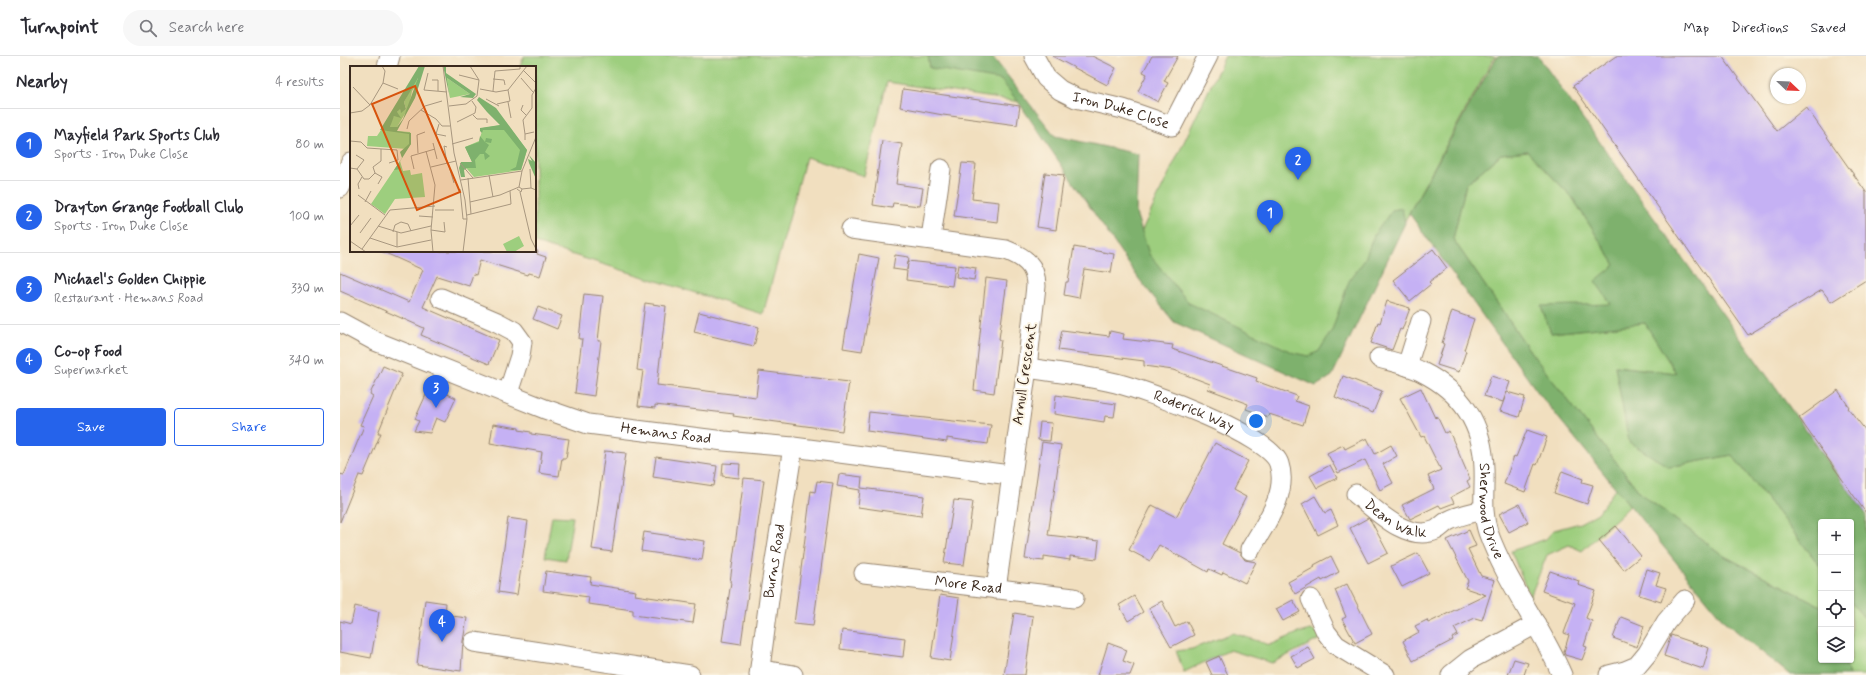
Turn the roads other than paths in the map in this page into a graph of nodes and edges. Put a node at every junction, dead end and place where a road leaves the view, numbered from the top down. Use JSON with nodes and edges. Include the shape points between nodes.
{"nodes":[{"id":1,"x":390,"y":56,"type":"edge"},
{"id":2,"x":1034,"y":56,"type":"edge"},
{"id":3,"x":1208,"y":56,"type":"edge"},
{"id":4,"x":387,"y":66,"type":"edge"},
{"id":5,"x":350,"y":164,"type":"edge"},
{"id":6,"x":942,"y":169,"type":"dead end"},
{"id":7,"x":340,"y":188,"type":"edge"},
{"id":8,"x":851,"y":229,"type":"dead end"},
{"id":9,"x":931,"y":238,"type":"junction"},
{"id":10,"x":441,"y":298,"type":"dead end"},
{"id":11,"x":1421,"y":321,"type":"dead end"},
{"id":12,"x":340,"y":322,"type":"edge"},
{"id":13,"x":1379,"y":358,"type":"dead end"},
{"id":14,"x":1407,"y":366,"type":"junction"},
{"id":15,"x":1027,"y":368,"type":"junction"},
{"id":16,"x":508,"y":394,"type":"junction"},
{"id":17,"x":793,"y":447,"type":"junction"},
{"id":18,"x":1010,"y":475,"type":"junction"},
{"id":19,"x":1356,"y":494,"type":"dead end"},
{"id":20,"x":1483,"y":510,"type":"junction"},
{"id":21,"x":1250,"y":550,"type":"dead end"},
{"id":22,"x":864,"y":573,"type":"dead end"},
{"id":23,"x":996,"y":588,"type":"junction"},
{"id":24,"x":1074,"y":598,"type":"dead end"},
{"id":25,"x":1311,"y":599,"type":"dead end"},
{"id":26,"x":1685,"y":600,"type":"dead end"},
{"id":27,"x":1536,"y":624,"type":"junction"},
{"id":28,"x":474,"y":642,"type":"dead end"},
{"id":29,"x":759,"y":673,"type":"edge"},
{"id":30,"x":690,"y":675,"type":"edge"},
{"id":31,"x":793,"y":675,"type":"edge"},
{"id":32,"x":1386,"y":675,"type":"edge"},
{"id":33,"x":1451,"y":675,"type":"edge"},
{"id":34,"x":1562,"y":675,"type":"edge"},
{"id":35,"x":1609,"y":675,"type":"edge"}],
"edges":[{"from":1,"to":4,"type":"street"},
{"from":2,"to":3,"type":"street","name":"Iron Duke Close","via":[[1046,78],[1060,90],[1076,98],[1123,109],[1172,126]]},
{"from":5,"to":7,"type":"street"},
{"from":6,"to":9,"type":"street"},
{"from":8,"to":9,"type":"street","name":"Arnull Crescent"},
{"from":9,"to":15,"type":"street","name":"Arnull Crescent","via":[[1006,250],[1022,257],[1034,268],[1036,286]]},
{"from":10,"to":16,"type":"street","via":[[514,331],[522,342]]},
{"from":11,"to":14,"type":"street"},
{"from":12,"to":16,"type":"street","name":"Hemans Road","via":[[375,341]]},
{"from":13,"to":14,"type":"street","name":"Sherwood Drive"},
{"from":14,"to":20,"type":"street","name":"Sherwood Drive","via":[[1439,382],[1454,394],[1472,417],[1482,442]]},
{"from":15,"to":18,"type":"street","name":"Arnull Crescent"},
{"from":15,"to":21,"type":"street","name":"Roderick Way","via":[[1085,376],[1174,402],[1264,445],[1279,463],[1282,479],[1279,496]]},
{"from":16,"to":17,"type":"street","name":"Hemans Road","via":[[588,424]]},
{"from":17,"to":18,"type":"street","name":"Hemans Road"},
{"from":17,"to":29,"type":"street","name":"Burns Road"},
{"from":18,"to":23,"type":"street","name":"Arnull Crescent"},
{"from":19,"to":20,"type":"street","name":"Dean Walk","via":[[1389,520],[1406,529],[1422,533],[1436,530],[1446,521],[1461,515]]},
{"from":20,"to":27,"type":"street","name":"Sherwood Drive","via":[[1498,556]]},
{"from":22,"to":23,"type":"street","name":"More Road"},
{"from":23,"to":24,"type":"street","name":"More Road"},
{"from":25,"to":32,"type":"street","via":[[1326,632],[1336,645]]},
{"from":26,"to":35,"type":"street","via":[[1666,622],[1648,654],[1637,666]]},
{"from":27,"to":33,"type":"street","via":[[1471,659]]},
{"from":27,"to":34,"type":"street","name":"Sherwood Drive"},
{"from":28,"to":30,"type":"street"},
{"from":29,"to":31,"type":"street"}]}
